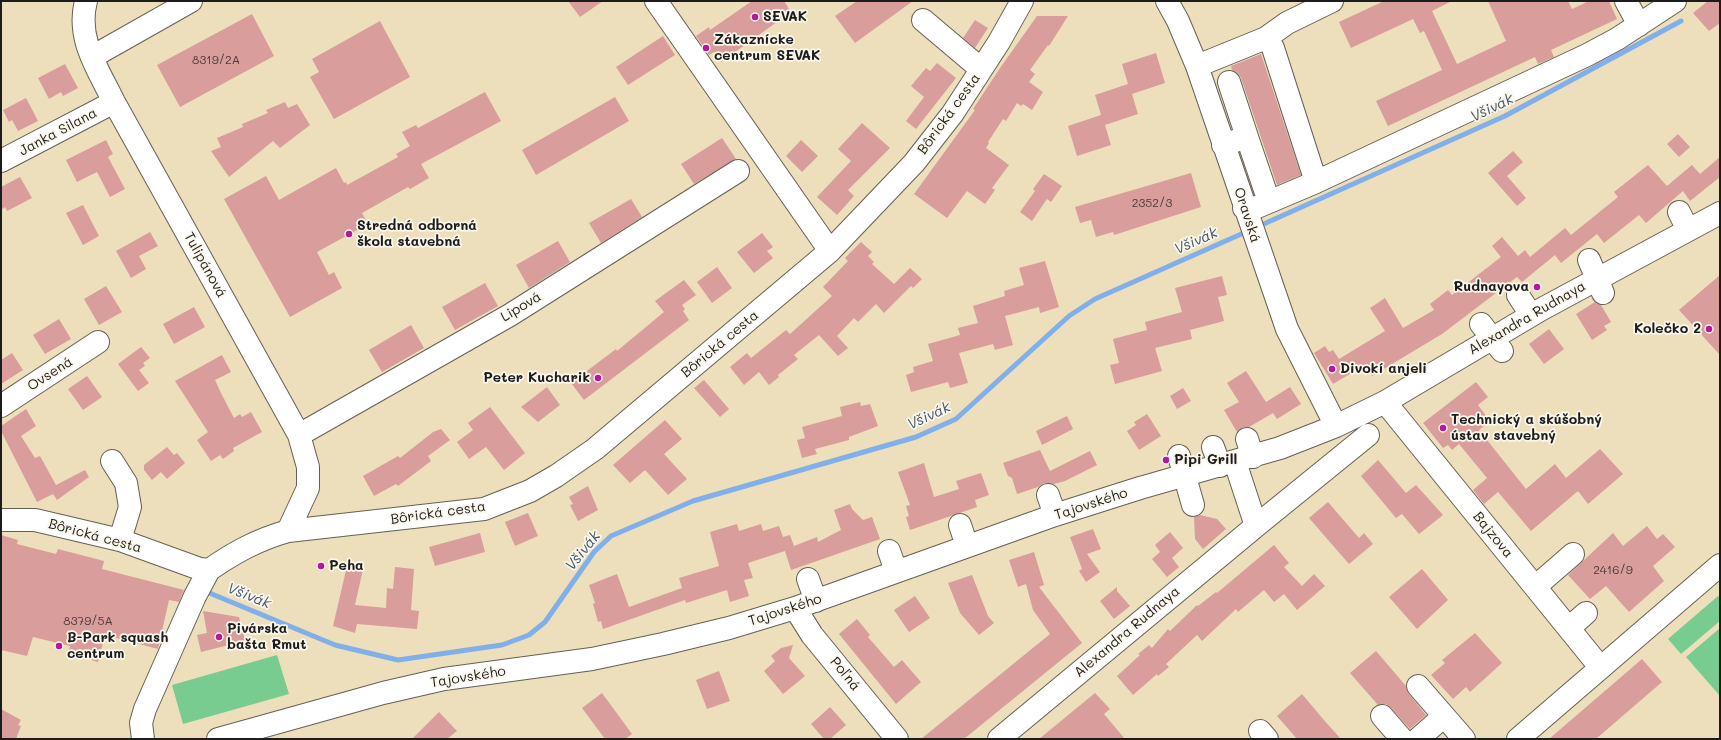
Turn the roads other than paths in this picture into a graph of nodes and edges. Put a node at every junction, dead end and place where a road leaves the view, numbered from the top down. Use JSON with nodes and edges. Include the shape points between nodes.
{"nodes":[{"id":1,"x":86,"y":1,"type":"edge"},
{"id":2,"x":191,"y":1,"type":"edge"},
{"id":3,"x":656,"y":1,"type":"edge"},
{"id":4,"x":1022,"y":1,"type":"edge"},
{"id":5,"x":1167,"y":1,"type":"edge"},
{"id":6,"x":1332,"y":1,"type":"edge"},
{"id":7,"x":1626,"y":1,"type":"edge"},
{"id":8,"x":1675,"y":1,"type":"edge"},
{"id":9,"x":923,"y":20,"type":"dead end"},
{"id":10,"x":1639,"y":25,"type":"junction"},
{"id":11,"x":1273,"y":48,"type":"dead end"},
{"id":12,"x":92,"y":57,"type":"junction"},
{"id":13,"x":1196,"y":66,"type":"junction"},
{"id":14,"x":982,"y":69,"type":"junction"},
{"id":15,"x":1229,"y":82,"type":"dead end"},
{"id":16,"x":114,"y":102,"type":"junction"},
{"id":17,"x":1247,"y":137,"type":"junction"},
{"id":18,"x":1223,"y":145,"type":"junction"},
{"id":19,"x":1,"y":161,"type":"edge"},
{"id":20,"x":738,"y":171,"type":"dead end"},
{"id":21,"x":1316,"y":182,"type":"junction"},
{"id":22,"x":1265,"y":190,"type":"dead end"},
{"id":23,"x":1247,"y":215,"type":"junction"},
{"id":24,"x":1718,"y":218,"type":"edge"},
{"id":25,"x":830,"y":251,"type":"junction"},
{"id":26,"x":1518,"y":295,"type":"dead end"},
{"id":27,"x":1541,"y":315,"type":"junction"},
{"id":28,"x":98,"y":342,"type":"dead end"},
{"id":29,"x":1385,"y":402,"type":"junction"},
{"id":30,"x":1,"y":406,"type":"edge"},
{"id":31,"x":1336,"y":426,"type":"junction"},
{"id":32,"x":299,"y":435,"type":"junction"},
{"id":33,"x":1368,"y":435,"type":"dead end"},
{"id":34,"x":1234,"y":454,"type":"junction"},
{"id":35,"x":112,"y":461,"type":"dead end"},
{"id":36,"x":1182,"y":466,"type":"junction"},
{"id":37,"x":1048,"y":495,"type":"dead end"},
{"id":38,"x":1192,"y":505,"type":"dead end"},
{"id":39,"x":1055,"y":515,"type":"junction"},
{"id":40,"x":1,"y":520,"type":"edge"},
{"id":41,"x":960,"y":525,"type":"dead end"},
{"id":42,"x":1256,"y":526,"type":"junction"},
{"id":43,"x":288,"y":531,"type":"junction"},
{"id":44,"x":120,"y":540,"type":"junction"},
{"id":45,"x":967,"y":546,"type":"junction"},
{"id":46,"x":889,"y":551,"type":"dead end"},
{"id":47,"x":1573,"y":554,"type":"dead end"},
{"id":48,"x":1720,"y":565,"type":"edge"},
{"id":49,"x":896,"y":572,"type":"junction"},
{"id":50,"x":808,"y":579,"type":"dead end"},
{"id":51,"x":202,"y":582,"type":"junction"},
{"id":52,"x":1535,"y":587,"type":"junction"},
{"id":53,"x":816,"y":600,"type":"junction"},
{"id":54,"x":795,"y":608,"type":"junction"},
{"id":55,"x":1586,"y":613,"type":"dead end"},
{"id":56,"x":1568,"y":628,"type":"junction"},
{"id":57,"x":1600,"y":668,"type":"junction"},
{"id":58,"x":1418,"y":686,"type":"dead end"},
{"id":59,"x":1382,"y":716,"type":"dead end"},
{"id":60,"x":1444,"y":716,"type":"junction"},
{"id":61,"x":143,"y":739,"type":"edge"},
{"id":62,"x":218,"y":739,"type":"edge"},
{"id":63,"x":897,"y":739,"type":"edge"},
{"id":64,"x":999,"y":739,"type":"edge"},
{"id":65,"x":1402,"y":739,"type":"edge"},
{"id":66,"x":1418,"y":739,"type":"edge"},
{"id":67,"x":1464,"y":739,"type":"edge"},
{"id":68,"x":1518,"y":739,"type":"edge"}],
"edges":[{"from":1,"to":12,"type":"street","name":"Tulipánová","via":[[84,34]]},
{"from":2,"to":12,"type":"street"},
{"from":3,"to":25,"type":"street"},
{"from":4,"to":14,"type":"street","name":"Bôrická cesta"},
{"from":5,"to":13,"type":"street","name":"Oravská","via":[[1181,27]]},
{"from":6,"to":13,"type":"street","via":[[1287,23],[1266,38]]},
{"from":7,"to":10,"type":"street"},
{"from":8,"to":10,"type":"street"},
{"from":9,"to":14,"type":"street"},
{"from":10,"to":21,"type":"street","via":[[1587,55]]},
{"from":11,"to":21,"type":"street"},
{"from":12,"to":16,"type":"street","name":"Tulipánová"},
{"from":13,"to":18,"type":"street","name":"Oravská"},
{"from":14,"to":25,"type":"street","name":"Bôrická cesta","via":[[953,113],[914,163]]},
{"from":15,"to":17,"type":"street"},
{"from":16,"to":19,"type":"street","name":"Janka Silana"},
{"from":16,"to":32,"type":"street","name":"Tulipánová"},
{"from":17,"to":18,"type":"street"},
{"from":17,"to":22,"type":"street"},
{"from":18,"to":23,"type":"street","name":"Oravská"},
{"from":20,"to":32,"type":"street","name":"Lipová","via":[[510,314]]},
{"from":21,"to":23,"type":"street","via":[[1257,207]]},
{"from":23,"to":31,"type":"street","name":"Oravská","via":[[1287,329]]},
{"from":24,"to":27,"type":"street","name":"Alexandra Rudnaya","via":[[1684,221],[1642,243]]},
{"from":25,"to":43,"type":"street","name":"Bôrická cesta","via":[[595,449],[530,491],[484,509]]},
{"from":26,"to":27,"type":"street"},
{"from":27,"to":29,"type":"street","name":"Alexandra Rudnaya","via":[[1491,338],[1466,363],[1420,379]]},
{"from":28,"to":30,"type":"street","name":"Ovsená"},
{"from":29,"to":31,"type":"street","name":"Alexandra Rudnaya"},
{"from":29,"to":52,"type":"street","name":"Bajzova","via":[[1451,475]]},
{"from":31,"to":34,"type":"street","name":"Tajovského","via":[[1277,439]]},
{"from":32,"to":43,"type":"street","name":"Tulipánová","via":[[308,466],[308,488]]},
{"from":33,"to":42,"type":"street","name":"Alexandra Rudnaya"},
{"from":34,"to":36,"type":"street","name":"Tajovského"},
{"from":34,"to":42,"type":"street"},
{"from":35,"to":44,"type":"street","via":[[126,483],[130,507]]},
{"from":36,"to":38,"type":"street"},
{"from":36,"to":39,"type":"street","name":"Tajovského"},
{"from":37,"to":39,"type":"street"},
{"from":39,"to":45,"type":"street","name":"Tajovského"},
{"from":40,"to":44,"type":"street","name":"Bôrická cesta","via":[[35,520]]},
{"from":41,"to":45,"type":"street"},
{"from":42,"to":64,"type":"street","name":"Alexandra Rudnaya"},
{"from":43,"to":51,"type":"street","name":"Bôrická cesta","via":[[261,539],[234,552]]},
{"from":44,"to":51,"type":"street","name":"Bôrická cesta"},
{"from":45,"to":49,"type":"street","name":"Tajovského"},
{"from":46,"to":49,"type":"street"},
{"from":47,"to":52,"type":"street"},
{"from":48,"to":57,"type":"street"},
{"from":49,"to":53,"type":"street","name":"Tajovského"},
{"from":50,"to":53,"type":"street"},
{"from":51,"to":61,"type":"street","via":[[145,709],[141,723]]},
{"from":52,"to":56,"type":"street","name":"Bajzova"},
{"from":53,"to":54,"type":"street","name":"Tajovského"},
{"from":54,"to":62,"type":"street","name":"Tajovského","via":[[663,644],[592,659],[444,679],[382,693]]},
{"from":54,"to":63,"type":"street","name":"Poľná","via":[[812,635]]},
{"from":55,"to":56,"type":"street"},
{"from":56,"to":57,"type":"street","name":"Bajzova"},
{"from":57,"to":68,"type":"street"},
{"from":58,"to":60,"type":"street"},
{"from":59,"to":65,"type":"street"},
{"from":60,"to":66,"type":"street"},
{"from":60,"to":67,"type":"street"}]}
